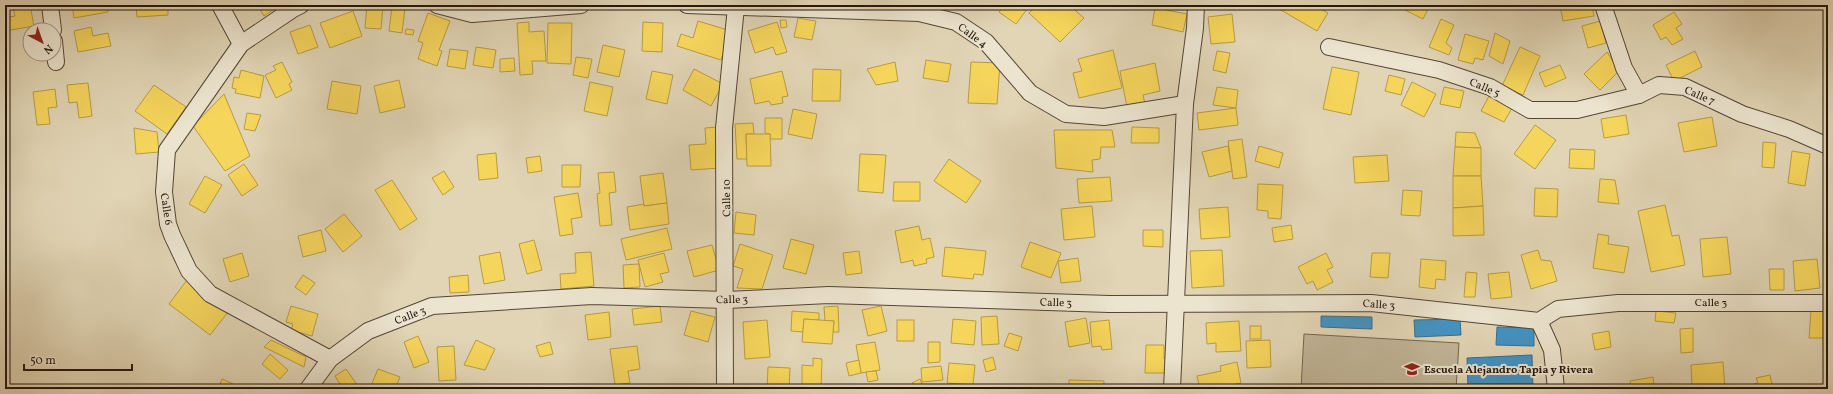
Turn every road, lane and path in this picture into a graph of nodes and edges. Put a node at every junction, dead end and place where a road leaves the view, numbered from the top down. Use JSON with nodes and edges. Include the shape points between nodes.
{"nodes":[{"id":1,"x":50,"y":5,"type":"edge"},
{"id":2,"x":220,"y":5,"type":"edge"},
{"id":3,"x":301,"y":5,"type":"edge"},
{"id":4,"x":437,"y":5,"type":"edge"},
{"id":5,"x":581,"y":5,"type":"edge"},
{"id":6,"x":687,"y":5,"type":"edge"},
{"id":7,"x":1196,"y":5,"type":"edge"},
{"id":8,"x":1603,"y":5,"type":"edge"},
{"id":9,"x":736,"y":7,"type":"junction"},
{"id":10,"x":52,"y":22,"type":"edge"},
{"id":11,"x":241,"y":44,"type":"junction"},
{"id":12,"x":1329,"y":47,"type":"dead end"},
{"id":13,"x":1639,"y":94,"type":"junction"},
{"id":14,"x":1185,"y":104,"type":"junction"},
{"id":15,"x":1828,"y":146,"type":"edge"},
{"id":16,"x":726,"y":300,"type":"junction"},
{"id":17,"x":1828,"y":303,"type":"edge"},
{"id":18,"x":1175,"y":304,"type":"junction"},
{"id":19,"x":1539,"y":321,"type":"junction"},
{"id":20,"x":330,"y":359,"type":"junction"},
{"id":21,"x":308,"y":389,"type":"edge"},
{"id":22,"x":725,"y":389,"type":"edge"},
{"id":23,"x":1172,"y":389,"type":"edge"},
{"id":24,"x":1556,"y":389,"type":"edge"}],
"edges":[{"from":1,"to":10,"type":"street"},
{"from":2,"to":11,"type":"street"},
{"from":3,"to":11,"type":"street"},
{"from":4,"to":5,"type":"street","via":[[472,14]]},
{"from":6,"to":9,"type":"street","name":"Calle 4"},
{"from":7,"to":14,"type":"street"},
{"from":8,"to":13,"type":"street","via":[[1624,68]]},
{"from":9,"to":14,"type":"street","name":"Calle 4","via":[[919,13],[956,22],[986,42],[1030,93],[1066,114],[1104,117]]},
{"from":9,"to":16,"type":"street","name":"Calle 10","via":[[724,128]]},
{"from":11,"to":20,"type":"street","name":"Calle 6","via":[[167,150],[164,192],[168,224],[189,271],[210,294]]},
{"from":12,"to":13,"type":"street","name":"Calle 5","via":[[1439,70],[1490,87],[1530,110],[1577,110]]},
{"from":13,"to":15,"type":"street","name":"Calle 7","via":[[1659,85],[1685,87],[1742,114],[1789,129]]},
{"from":14,"to":18,"type":"street"},
{"from":16,"to":18,"type":"street","name":"Calle 3","via":[[830,295]]},
{"from":16,"to":20,"type":"street","name":"Calle 3","via":[[592,296],[432,306],[368,331]]},
{"from":16,"to":22,"type":"street","name":"Calle 10"},
{"from":17,"to":19,"type":"street","name":"Calle 3","via":[[1618,302],[1558,309]]},
{"from":18,"to":19,"type":"street","name":"Calle 3","via":[[1371,303]]},
{"from":18,"to":23,"type":"street"},
{"from":19,"to":24,"type":"street","via":[[1552,350]]},
{"from":20,"to":21,"type":"street","name":"Calle 3"}]}
